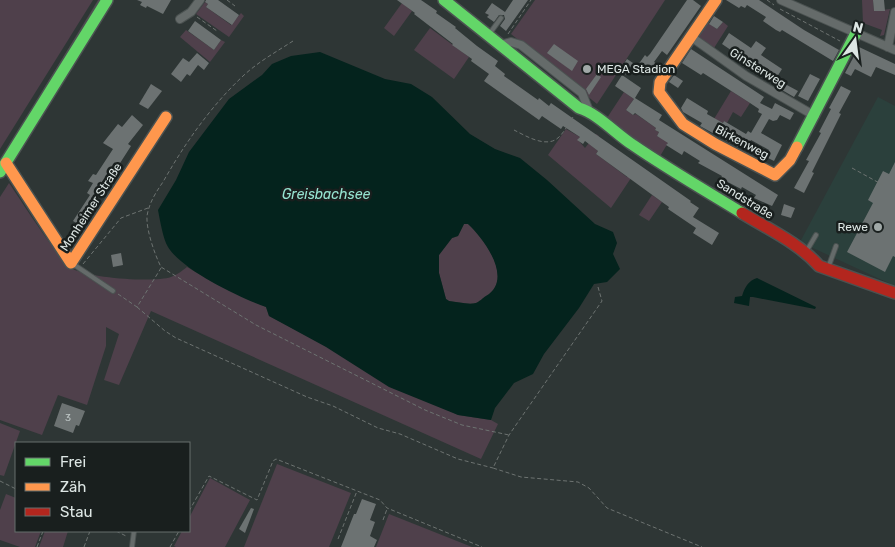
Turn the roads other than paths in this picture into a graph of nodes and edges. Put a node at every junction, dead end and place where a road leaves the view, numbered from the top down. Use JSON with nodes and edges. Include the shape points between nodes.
{"nodes":[{"id":1,"x":107,"y":0,"type":"edge"},
{"id":2,"x":200,"y":0,"type":"edge"},
{"id":3,"x":444,"y":0,"type":"edge"},
{"id":4,"x":716,"y":0,"type":"edge"},
{"id":5,"x":781,"y":0,"type":"edge"},
{"id":6,"x":895,"y":12,"type":"edge"},
{"id":7,"x":501,"y":18,"type":"dead end"},
{"id":8,"x":180,"y":19,"type":"dead end"},
{"id":9,"x":856,"y":33,"type":"junction"},
{"id":10,"x":488,"y":35,"type":"junction"},
{"id":11,"x":690,"y":36,"type":"junction"},
{"id":12,"x":891,"y":48,"type":"edge"},
{"id":13,"x":815,"y":116,"type":"junction"},
{"id":14,"x":166,"y":117,"type":"dead end"},
{"id":15,"x":3,"y":167,"type":"edge"},
{"id":16,"x":816,"y":235,"type":"dead end"},
{"id":17,"x":836,"y":246,"type":"dead end"},
{"id":18,"x":806,"y":253,"type":"junction"},
{"id":19,"x":75,"y":265,"type":"junction"},
{"id":20,"x":827,"y":270,"type":"junction"},
{"id":21,"x":113,"y":291,"type":"road end"},
{"id":22,"x":895,"y":293,"type":"edge"},
{"id":23,"x":134,"y":532,"type":"edge"},
{"id":24,"x":132,"y":547,"type":"edge"}],
"edges":[{"from":1,"to":15,"type":"street","name":"Monheimer Straße"},
{"from":2,"to":8,"type":"street","via":[[191,12]]},
{"from":3,"to":10,"type":"street","name":"Sandstraße"},
{"from":4,"to":11,"type":"street","name":"Birkenweg"},
{"from":5,"to":9,"type":"street"},
{"from":6,"to":12,"type":"street"},
{"from":7,"to":10,"type":"lane"},
{"from":9,"to":12,"type":"street"},
{"from":9,"to":13,"type":"street","name":"Birkenweg"},
{"from":10,"to":18,"type":"street","name":"Sandstraße","via":[[616,134]]},
{"from":11,"to":13,"type":"street","name":"Ginsterweg","via":[[746,76]]},
{"from":11,"to":13,"type":"street","name":"Birkenweg","via":[[660,82],[659,92],[683,124],[775,175],[790,160]]},
{"from":14,"to":19,"type":"street","name":"Monheimer Straße"},
{"from":15,"to":19,"type":"street","name":"Monheimer Straße"},
{"from":16,"to":18,"type":"lane"},
{"from":17,"to":20,"type":"lane"},
{"from":18,"to":20,"type":"street","name":"Sandstraße"},
{"from":19,"to":21,"type":"lane"},
{"from":20,"to":22,"type":"street","name":"Sandstraße"},
{"from":23,"to":24,"type":"lane"}]}
